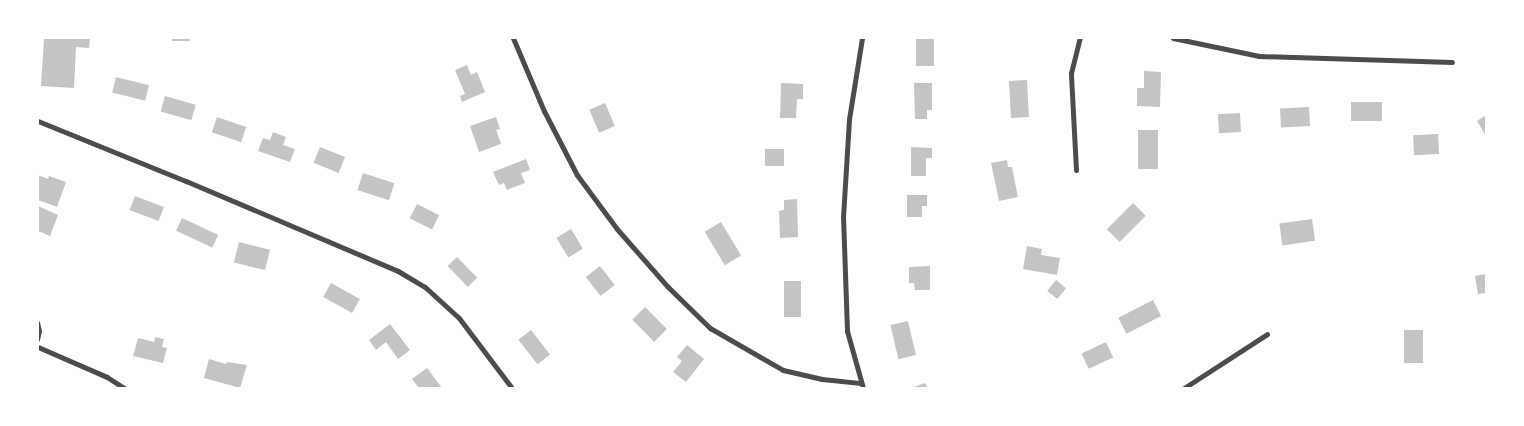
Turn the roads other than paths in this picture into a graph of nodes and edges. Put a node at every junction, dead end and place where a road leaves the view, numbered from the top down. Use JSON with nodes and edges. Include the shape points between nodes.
{"nodes":[{"id":1,"x":513,"y":38,"type":"edge"},
{"id":2,"x":862,"y":38,"type":"edge"},
{"id":3,"x":1080,"y":38,"type":"edge"},
{"id":4,"x":1173,"y":38,"type":"edge"},
{"id":5,"x":1452,"y":62,"type":"dead end"},
{"id":6,"x":38,"y":121,"type":"edge"},
{"id":7,"x":1076,"y":170,"type":"dead end"},
{"id":8,"x":38,"y":322,"type":"edge"},
{"id":9,"x":1267,"y":334,"type":"dead end"},
{"id":10,"x":38,"y":340,"type":"edge"},
{"id":11,"x":38,"y":347,"type":"edge"},
{"id":12,"x":859,"y":383,"type":"junction"},
{"id":13,"x":124,"y":388,"type":"edge"},
{"id":14,"x":512,"y":388,"type":"edge"},
{"id":15,"x":863,"y":388,"type":"edge"},
{"id":16,"x":1184,"y":388,"type":"edge"}],
"edges":[{"from":1,"to":12,"type":"street","via":[[544,111],[577,174],[617,228],[668,287],[710,328],[783,370]]},
{"from":2,"to":12,"type":"street","via":[[849,119],[843,216],[847,331]]},
{"from":3,"to":7,"type":"street","via":[[1071,73]]},
{"from":4,"to":5,"type":"street","via":[[1259,56]]},
{"from":6,"to":14,"type":"street","via":[[398,271],[425,287],[459,318]]},
{"from":8,"to":10,"type":"lane"},
{"from":9,"to":16,"type":"street"},
{"from":11,"to":13,"type":"street","via":[[107,377]]},
{"from":12,"to":15,"type":"street"}]}
